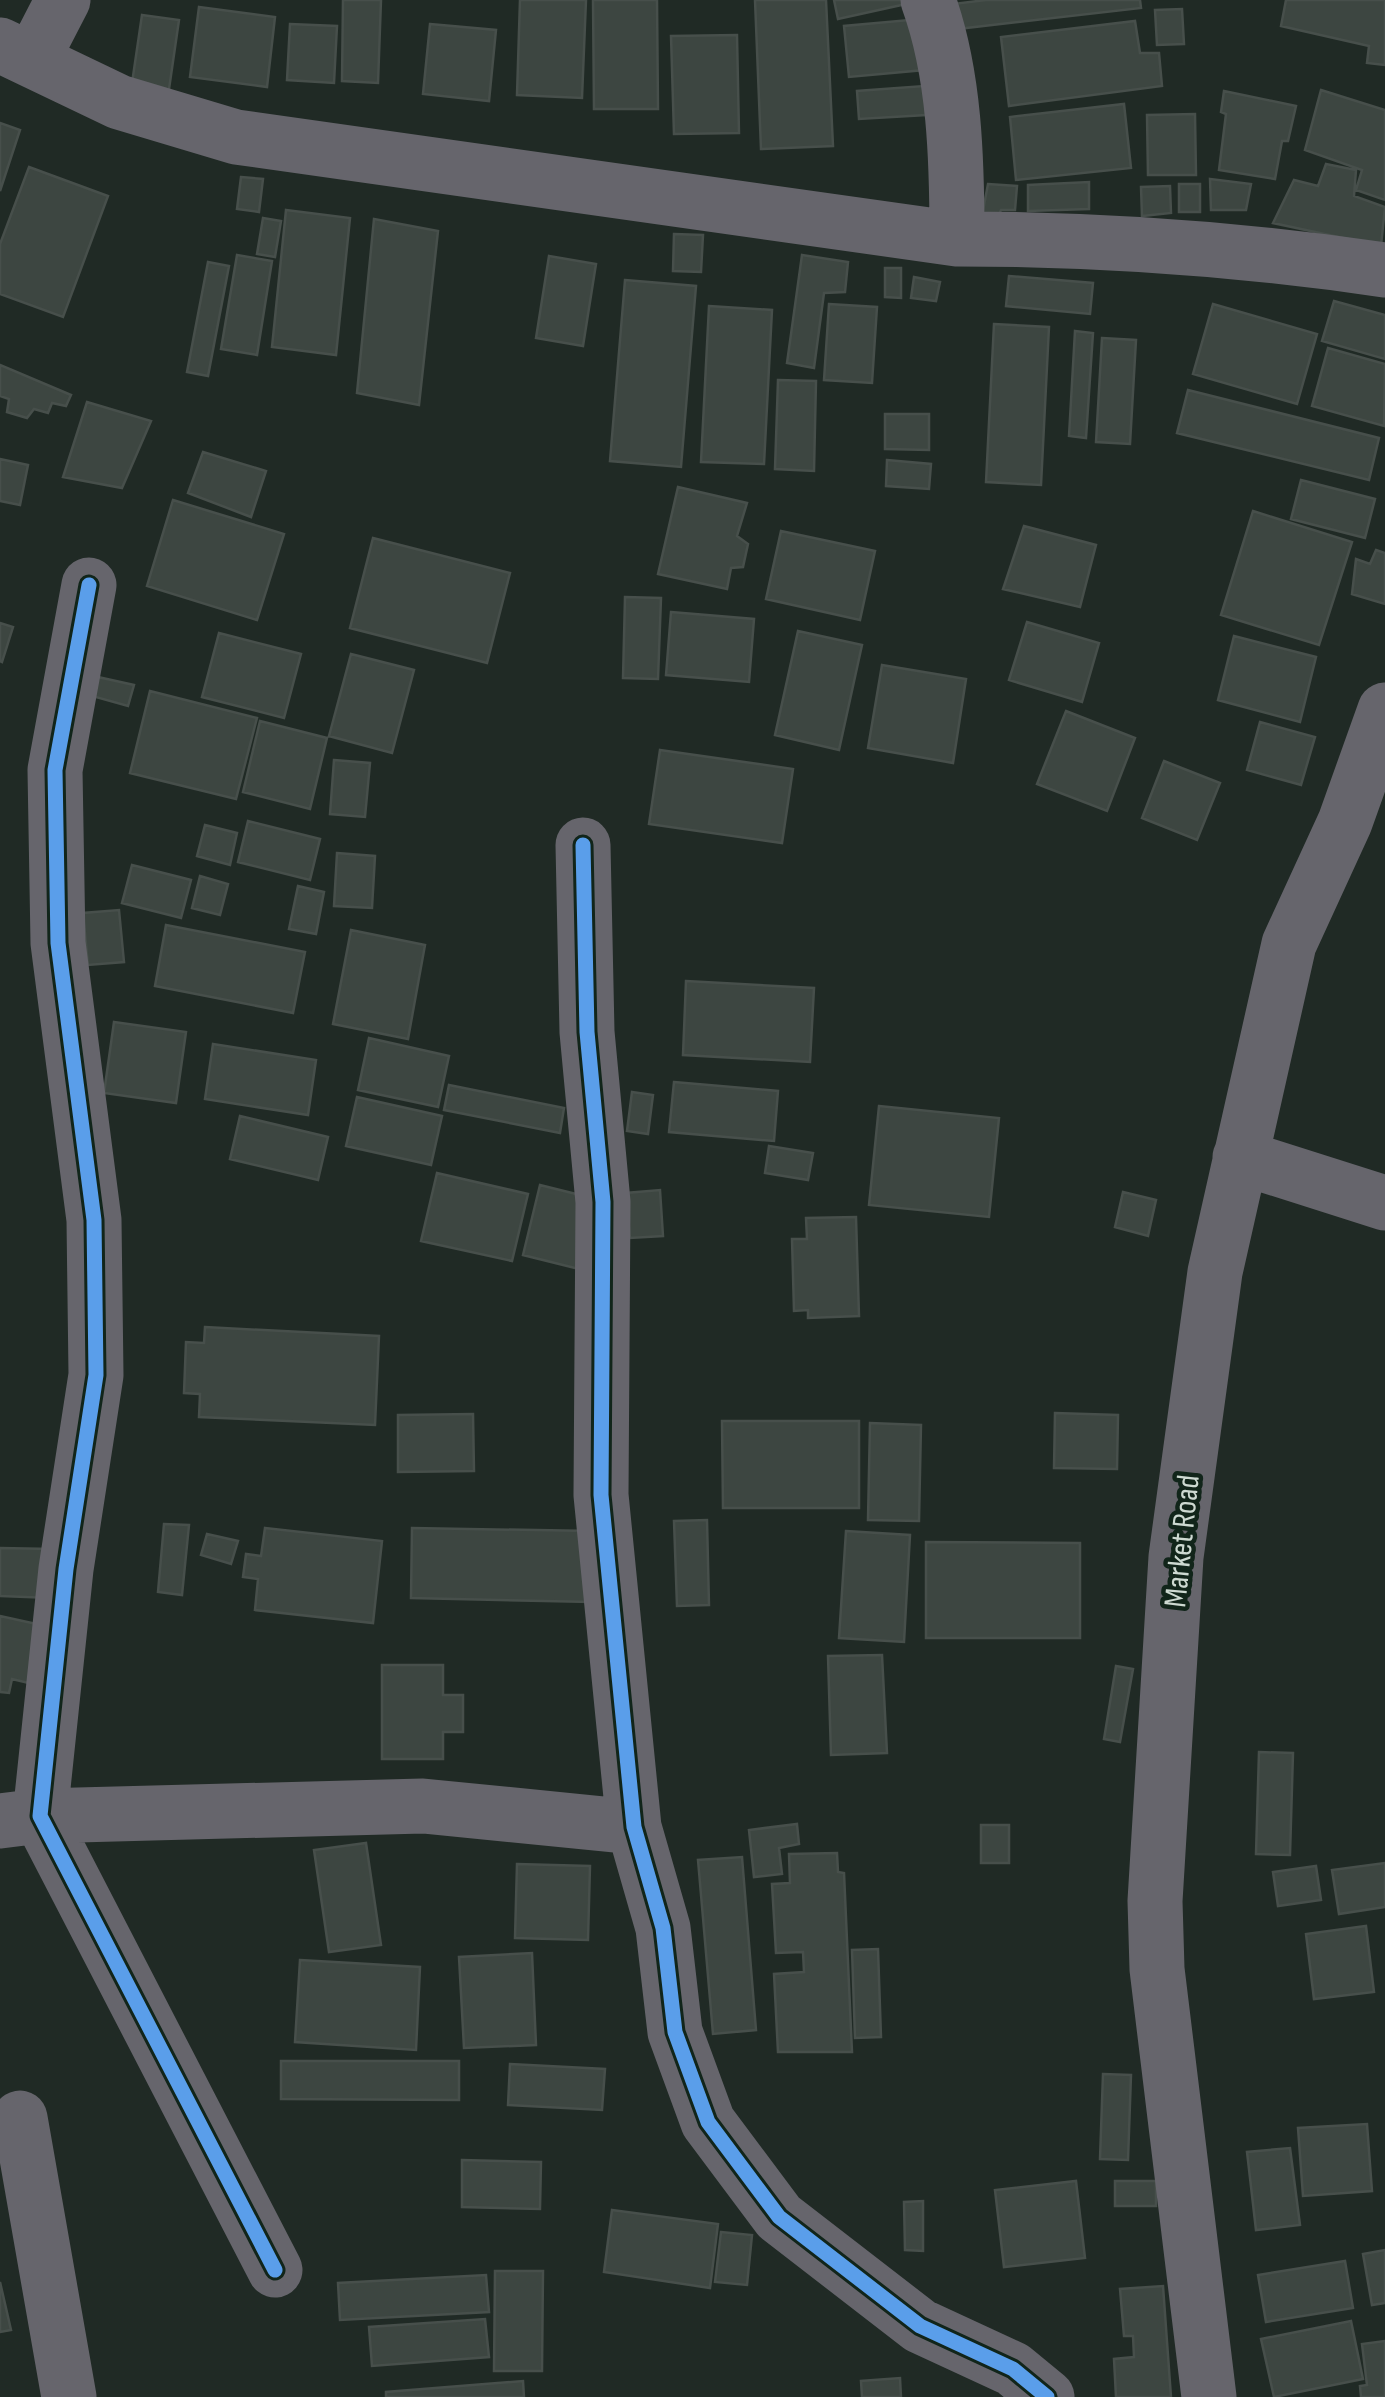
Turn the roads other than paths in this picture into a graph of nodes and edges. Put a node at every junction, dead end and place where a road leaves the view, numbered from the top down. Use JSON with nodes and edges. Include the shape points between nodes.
{"nodes":[{"id":1,"x":63,"y":0,"type":"edge"},
{"id":2,"x":928,"y":0,"type":"edge"},
{"id":3,"x":16,"y":52,"type":"edge"},
{"id":4,"x":958,"y":239,"type":"junction"},
{"id":5,"x":1385,"y":270,"type":"edge"},
{"id":6,"x":89,"y":586,"type":"dead end"},
{"id":7,"x":1385,"y":710,"type":"edge"},
{"id":8,"x":1375,"y":763,"type":"edge"},
{"id":9,"x":583,"y":845,"type":"dead end"},
{"id":10,"x":1240,"y":1157,"type":"junction"},
{"id":11,"x":1385,"y":1203,"type":"edge"},
{"id":12,"x":20,"y":1818,"type":"edge"},
{"id":13,"x":634,"y":1827,"type":"junction"},
{"id":14,"x":20,"y":2118,"type":"dead end"},
{"id":15,"x":276,"y":2270,"type":"dead end"},
{"id":16,"x":70,"y":2397,"type":"edge"},
{"id":17,"x":1047,"y":2397,"type":"edge"},
{"id":18,"x":1209,"y":2397,"type":"edge"}],
"edges":[{"from":1,"to":3,"type":"street"},
{"from":2,"to":4,"type":"street","via":[[941,36]]},
{"from":3,"to":4,"type":"street","via":[[119,102],[236,138]]},
{"from":4,"to":5,"type":"street","via":[[1246,249]]},
{"from":6,"to":12,"type":"street","via":[[55,770],[58,943],[94,1220],[96,1375]]},
{"from":7,"to":8,"type":"street","name":"Market Road"},
{"from":8,"to":10,"type":"street","name":"Market Road","via":[[1289,944]]},
{"from":9,"to":13,"type":"street","via":[[587,1032],[603,1202],[601,1495]]},
{"from":10,"to":11,"type":"street"},
{"from":10,"to":18,"type":"street","name":"Market Road","via":[[1206,1324],[1176,1557],[1155,1901],[1157,1969]]},
{"from":12,"to":13,"type":"street","via":[[423,1806]]},
{"from":12,"to":15,"type":"street"},
{"from":13,"to":17,"type":"street","via":[[663,1928],[675,2032],[708,2122],[779,2217],[920,2326],[1013,2369]]},
{"from":14,"to":16,"type":"street"}]}
